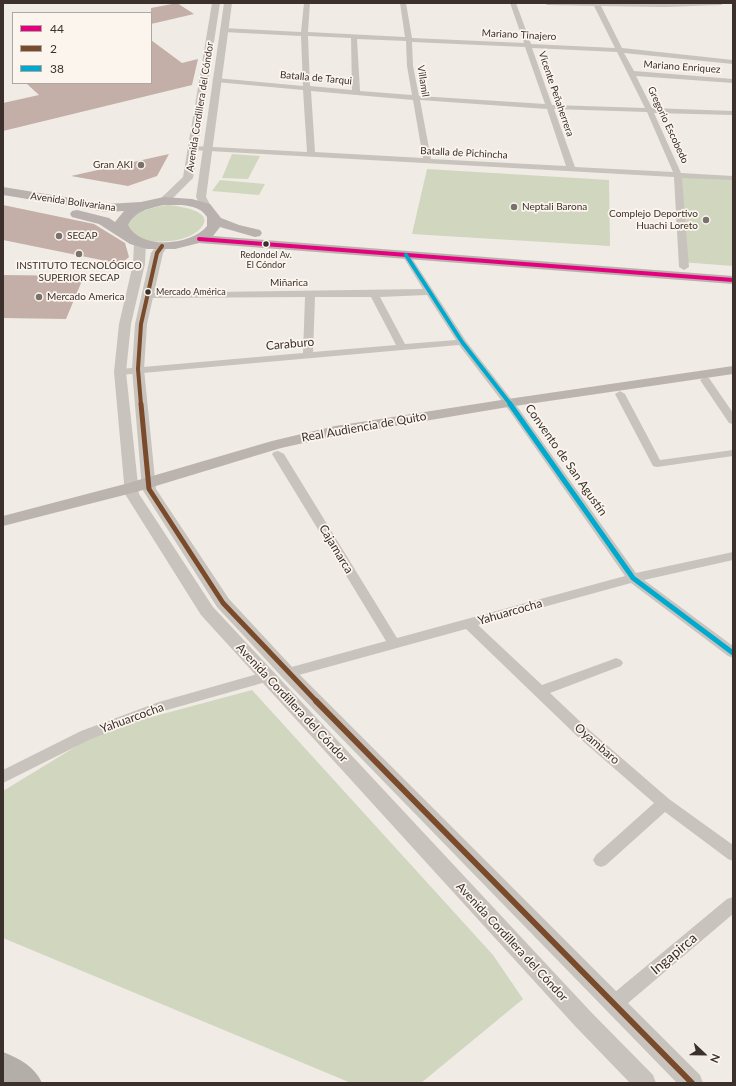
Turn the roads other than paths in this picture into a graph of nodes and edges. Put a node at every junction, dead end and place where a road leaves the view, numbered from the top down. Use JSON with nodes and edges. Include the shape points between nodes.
{"nodes":[{"id":1,"x":216,"y":3,"type":"edge"},
{"id":2,"x":228,"y":3,"type":"edge"},
{"id":3,"x":307,"y":3,"type":"edge"},
{"id":4,"x":403,"y":3,"type":"edge"},
{"id":5,"x":513,"y":3,"type":"edge"},
{"id":6,"x":547,"y":3,"type":"edge"},
{"id":7,"x":721,"y":3,"type":"edge"},
{"id":8,"x":596,"y":4,"type":"edge"},
{"id":9,"x":223,"y":30,"type":"junction"},
{"id":10,"x":304,"y":34,"type":"junction"},
{"id":11,"x":354,"y":37,"type":"junction"},
{"id":12,"x":409,"y":40,"type":"junction"},
{"id":13,"x":528,"y":46,"type":"junction"},
{"id":14,"x":619,"y":50,"type":"junction"},
{"id":15,"x":729,"y":62,"type":"edge"},
{"id":16,"x":733,"y":72,"type":"edge"},
{"id":17,"x":630,"y":73,"type":"junction"},
{"id":18,"x":216,"y":80,"type":"junction"},
{"id":19,"x":733,"y":81,"type":"edge"},
{"id":20,"x":308,"y":88,"type":"junction"},
{"id":21,"x":356,"y":92,"type":"junction"},
{"id":22,"x":415,"y":97,"type":"junction"},
{"id":23,"x":550,"y":107,"type":"junction"},
{"id":24,"x":649,"y":109,"type":"junction"},
{"id":25,"x":733,"y":113,"type":"edge"},
{"id":26,"x":194,"y":148,"type":"junction"},
{"id":27,"x":207,"y":148,"type":"junction"},
{"id":28,"x":311,"y":154,"type":"junction"},
{"id":29,"x":428,"y":162,"type":"junction"},
{"id":30,"x":571,"y":168,"type":"junction"},
{"id":31,"x":678,"y":175,"type":"junction"},
{"id":32,"x":733,"y":178,"type":"edge"},
{"id":33,"x":3,"y":191,"type":"edge"},
{"id":34,"x":3,"y":200,"type":"edge"},
{"id":35,"x":164,"y":201,"type":"junction"},
{"id":36,"x":144,"y":206,"type":"junction"},
{"id":37,"x":207,"y":208,"type":"junction"},
{"id":38,"x":215,"y":220,"type":"junction"},
{"id":39,"x":126,"y":236,"type":"junction"},
{"id":40,"x":199,"y":239,"type":"junction"},
{"id":41,"x":140,"y":243,"type":"junction"},
{"id":42,"x":162,"y":246,"type":"junction"},
{"id":43,"x":406,"y":255,"type":"junction"},
{"id":44,"x":684,"y":267,"type":"junction"},
{"id":45,"x":733,"y":271,"type":"edge"},
{"id":46,"x":733,"y":280,"type":"edge"},
{"id":47,"x":430,"y":292,"type":"junction"},
{"id":48,"x":310,"y":294,"type":"junction"},
{"id":49,"x":374,"y":294,"type":"junction"},
{"id":50,"x":148,"y":295,"type":"junction"},
{"id":51,"x":462,"y":342,"type":"junction"},
{"id":52,"x":402,"y":347,"type":"junction"},
{"id":53,"x":308,"y":356,"type":"junction"},
{"id":54,"x":138,"y":370,"type":"junction"},
{"id":55,"x":733,"y":370,"type":"edge"},
{"id":56,"x":120,"y":372,"type":"junction"},
{"id":57,"x":733,"y":376,"type":"edge"},
{"id":58,"x":705,"y":380,"type":"junction"},
{"id":59,"x":620,"y":394,"type":"junction"},
{"id":60,"x":512,"y":407,"type":"junction"},
{"id":61,"x":733,"y":421,"type":"edge"},
{"id":62,"x":144,"y":428,"type":"junction"},
{"id":63,"x":126,"y":431,"type":"junction"},
{"id":64,"x":733,"y":452,"type":"edge"},
{"id":65,"x":278,"y":454,"type":"junction"},
{"id":66,"x":149,"y":486,"type":"junction"},
{"id":67,"x":131,"y":491,"type":"junction"},
{"id":68,"x":3,"y":521,"type":"edge"},
{"id":69,"x":3,"y":529,"type":"edge"},
{"id":70,"x":733,"y":556,"type":"edge"},
{"id":71,"x":633,"y":578,"type":"junction"},
{"id":72,"x":469,"y":624,"type":"junction"},
{"id":73,"x":394,"y":644,"type":"junction"},
{"id":74,"x":733,"y":652,"type":"edge"},
{"id":75,"x":616,"y":663,"type":"dead end"},
{"id":76,"x":288,"y":673,"type":"junction"},
{"id":77,"x":268,"y":676,"type":"junction"},
{"id":78,"x":539,"y":692,"type":"junction"},
{"id":79,"x":3,"y":777,"type":"edge"},
{"id":80,"x":664,"y":803,"type":"junction"},
{"id":81,"x":733,"y":854,"type":"edge"},
{"id":82,"x":601,"y":860,"type":"dead end"},
{"id":83,"x":733,"y":904,"type":"edge"},
{"id":84,"x":615,"y":1003,"type":"junction"},
{"id":85,"x":3,"y":1066,"type":"edge"},
{"id":86,"x":27,"y":1083,"type":"edge"},
{"id":87,"x":645,"y":1083,"type":"edge"},
{"id":88,"x":692,"y":1083,"type":"edge"}],
"edges":[{"from":1,"to":26,"type":"street","name":"Avenida Cordillera del Cóndor"},
{"from":2,"to":9,"type":"street","name":"Avenida Cordillera del Cóndor"},
{"from":3,"to":10,"type":"street"},
{"from":4,"to":12,"type":"street","name":"Villamil"},
{"from":5,"to":13,"type":"street","name":"Vicente Peñaherrera"},
{"from":6,"to":8,"type":"street"},
{"from":7,"to":8,"type":"street"},
{"from":8,"to":14,"type":"street","name":"Gregorio Escobedo"},
{"from":9,"to":10,"type":"street","name":"Mariano Tinajero"},
{"from":9,"to":18,"type":"street","name":"Avenida Cordillera del Cóndor"},
{"from":10,"to":11,"type":"street","name":"Mariano Tinajero"},
{"from":10,"to":20,"type":"street"},
{"from":11,"to":12,"type":"street","name":"Mariano Tinajero"},
{"from":11,"to":21,"type":"street"},
{"from":12,"to":13,"type":"street","name":"Mariano Tinajero"},
{"from":12,"to":22,"type":"street","name":"Villamil"},
{"from":13,"to":14,"type":"street","name":"Mariano Tinajero"},
{"from":13,"to":23,"type":"street","name":"Vicente Peñaherrera"},
{"from":14,"to":15,"type":"street","name":"Mariano Tinajero"},
{"from":14,"to":17,"type":"street","name":"Gregorio Escobedo"},
{"from":15,"to":16,"type":"street"},
{"from":17,"to":19,"type":"street","name":"Mariano Enriquez"},
{"from":17,"to":24,"type":"street","name":"Gregorio Escobedo"},
{"from":18,"to":20,"type":"street","name":"Batalla de Tarqui"},
{"from":18,"to":27,"type":"street","name":"Avenida Cordillera del Cóndor"},
{"from":20,"to":21,"type":"street","name":"Batalla de Tarqui"},
{"from":20,"to":28,"type":"street"},
{"from":21,"to":22,"type":"street","name":"Batalla de Tarqui"},
{"from":22,"to":23,"type":"street","name":"Batalla de Tarqui"},
{"from":22,"to":29,"type":"street","name":"Villamil"},
{"from":23,"to":24,"type":"street"},
{"from":23,"to":30,"type":"street","name":"Vicente Peñaherrera"},
{"from":24,"to":25,"type":"street"},
{"from":24,"to":31,"type":"street","name":"Gregorio Escobedo"},
{"from":26,"to":27,"type":"street","name":"Batalla de Pichincha"},
{"from":26,"to":35,"type":"street","name":"Avenida Cordillera del Cóndor","via":[[188,178]]},
{"from":27,"to":28,"type":"street","name":"Batalla de Pichincha"},
{"from":27,"to":37,"type":"street","name":"Avenida Cordillera del Cóndor","via":[[201,197]]},
{"from":28,"to":29,"type":"street","name":"Batalla de Pichincha"},
{"from":29,"to":30,"type":"street","name":"Batalla de Pichincha"},
{"from":30,"to":31,"type":"street","name":"Batalla de Pichincha"},
{"from":31,"to":32,"type":"street","name":"Batalla de Pichincha"},
{"from":31,"to":44,"type":"street","name":"Gregorio Escobedo"},
{"from":33,"to":36,"type":"main road","name":"Avenida Bolivariana","via":[[107,208]]},
{"from":34,"to":39,"type":"main road","name":"Avenida Bolivariana","via":[[104,221]]},
{"from":35,"to":36,"type":"main road","name":"Avenida Bolivariana"},
{"from":35,"to":37,"type":"main road","name":"Avenida Bolivariana","via":[[188,202]]},
{"from":36,"to":39,"type":"main road","name":"Avenida Bolivariana","via":[[128,214],[123,220],[122,231]]},
{"from":37,"to":38,"type":"main road"},
{"from":38,"to":40,"type":"main road","name":"Avenida Bolivariana","via":[[214,226]]},
{"from":38,"to":44,"type":"main road","via":[[234,228],[269,236]]},
{"from":39,"to":41,"type":"main road","name":"Avenida Bolivariana"},
{"from":40,"to":42,"type":"main road","name":"Avenida Bolivariana"},
{"from":40,"to":43,"type":"main road","name":"Avenida Bolivariana"},
{"from":41,"to":42,"type":"main road","name":"Avenida Bolivariana"},
{"from":41,"to":56,"type":"street","name":"Avenida Cordillera del Cóndor","via":[[139,264],[125,324]]},
{"from":42,"to":50,"type":"street","name":"Avenida Cordillera del Cóndor","via":[[157,253]]},
{"from":43,"to":46,"type":"main road","name":"Avenida Bolivariana"},
{"from":43,"to":47,"type":"street","name":"Convento de San Agustín"},
{"from":44,"to":45,"type":"main road"},
{"from":47,"to":49,"type":"street","name":"Miñarica"},
{"from":47,"to":51,"type":"street","name":"Convento de San Agustín"},
{"from":48,"to":49,"type":"street","name":"Miñarica"},
{"from":48,"to":50,"type":"street","name":"Miñarica"},
{"from":48,"to":53,"type":"street"},
{"from":49,"to":52,"type":"street"},
{"from":50,"to":54,"type":"street","name":"Avenida Cordillera del Cóndor","via":[[141,324]]},
{"from":51,"to":52,"type":"street","name":"Caraburo"},
{"from":51,"to":60,"type":"street","name":"Convento de San Agustín"},
{"from":52,"to":53,"type":"street","name":"Caraburo"},
{"from":53,"to":54,"type":"street","name":"Caraburo"},
{"from":54,"to":56,"type":"street","name":"Caraburo"},
{"from":54,"to":62,"type":"street","name":"Avenida Cordillera del Cóndor"},
{"from":55,"to":60,"type":"main road","name":"Real Audiencia de Quito"},
{"from":56,"to":63,"type":"street","name":"Avenida Cordillera del Cóndor"},
{"from":57,"to":58,"type":"main road","name":"Real Audiencia de Quito"},
{"from":58,"to":59,"type":"main road","name":"Real Audiencia de Quito"},
{"from":58,"to":61,"type":"street"},
{"from":59,"to":60,"type":"main road","name":"Real Audiencia de Quito"},
{"from":59,"to":64,"type":"street","via":[[657,464]]},
{"from":60,"to":65,"type":"main road","name":"Real Audiencia de Quito"},
{"from":60,"to":66,"type":"main road","name":"Real Audiencia de Quito","via":[[335,431],[278,444]]},
{"from":60,"to":71,"type":"street","name":"Convento de San Agustín"},
{"from":62,"to":63,"type":"street"},
{"from":62,"to":66,"type":"street","name":"Avenida Cordillera del Cóndor"},
{"from":63,"to":67,"type":"street","name":"Avenida Cordillera del Cóndor"},
{"from":65,"to":66,"type":"main road","name":"Real Audiencia de Quito"},
{"from":65,"to":73,"type":"street","name":"Cajamarca"},
{"from":66,"to":67,"type":"main road","name":"Real Audiencia de Quito"},
{"from":66,"to":76,"type":"street","name":"Avenida Cordillera del Cóndor","via":[[223,603]]},
{"from":67,"to":68,"type":"main road","name":"Real Audiencia de Quito"},
{"from":67,"to":69,"type":"main road","name":"Real Audiencia de Quito"},
{"from":67,"to":77,"type":"street","name":"Avenida Cordillera del Cóndor","via":[[207,611]]},
{"from":70,"to":71,"type":"street","name":"Yahuarcocha"},
{"from":71,"to":72,"type":"street","name":"Yahuarcocha"},
{"from":71,"to":74,"type":"street","name":"Convento de San Agustín"},
{"from":72,"to":73,"type":"street","name":"Yahuarcocha"},
{"from":72,"to":78,"type":"street","name":"Oyambaro"},
{"from":73,"to":76,"type":"street","name":"Yahuarcocha"},
{"from":75,"to":78,"type":"street"},
{"from":76,"to":84,"type":"street","name":"Avenida Cordillera del Cóndor"},
{"from":77,"to":79,"type":"street","name":"Yahuarcocha","via":[[164,706],[86,735]]},
{"from":77,"to":87,"type":"street","name":"Avenida Cordillera del Cóndor"},
{"from":78,"to":80,"type":"street","name":"Oyambaro"},
{"from":80,"to":81,"type":"street","name":"Oyambaro"},
{"from":80,"to":82,"type":"street"},
{"from":83,"to":84,"type":"street","name":"Ingapirca"},
{"from":84,"to":88,"type":"street","name":"Avenida Cordillera del Cóndor"},
{"from":85,"to":86,"type":"highway"}]}
